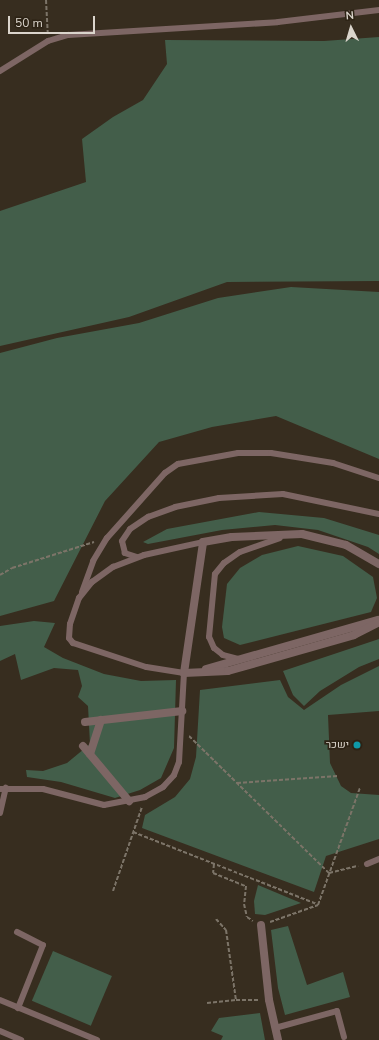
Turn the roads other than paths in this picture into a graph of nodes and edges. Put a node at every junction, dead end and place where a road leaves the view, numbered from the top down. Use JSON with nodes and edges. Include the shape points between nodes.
{"nodes":[{"id":1,"x":379,"y":10,"type":"edge"},
{"id":2,"x":0,"y":71,"type":"edge"},
{"id":3,"x":379,"y":478,"type":"edge"},
{"id":4,"x":377,"y":515,"type":"edge"},
{"id":5,"x":293,"y":534,"type":"junction"},
{"id":6,"x":203,"y":542,"type":"junction"},
{"id":7,"x":137,"y":557,"type":"junction"},
{"id":8,"x":379,"y":564,"type":"edge"},
{"id":9,"x":79,"y":598,"type":"junction"},
{"id":10,"x":379,"y":621,"type":"edge"},
{"id":11,"x":240,"y":660,"type":"junction"},
{"id":12,"x":184,"y":673,"type":"junction"},
{"id":13,"x":182,"y":711,"type":"junction"},
{"id":14,"x":101,"y":720,"type":"junction"},
{"id":15,"x":85,"y":722,"type":"dead end"},
{"id":16,"x":83,"y":746,"type":"dead end"},
{"id":17,"x":90,"y":754,"type":"junction"},
{"id":18,"x":3,"y":789,"type":"edge"},
{"id":19,"x":129,"y":801,"type":"junction"},
{"id":20,"x":0,"y":813,"type":"edge"},
{"id":21,"x":379,"y":860,"type":"edge"},
{"id":22,"x":367,"y":864,"type":"road end"},
{"id":23,"x":261,"y":925,"type":"road end"},
{"id":24,"x":17,"y":932,"type":"dead end"},
{"id":25,"x":0,"y":1000,"type":"edge"},
{"id":26,"x":18,"y":1008,"type":"junction"},
{"id":27,"x":275,"y":1028,"type":"junction"},
{"id":28,"x":0,"y":1031,"type":"edge"},
{"id":29,"x":344,"y":1037,"type":"dead end"},
{"id":30,"x":20,"y":1040,"type":"edge"},
{"id":31,"x":96,"y":1040,"type":"edge"},
{"id":32,"x":278,"y":1040,"type":"edge"}],
"edges":[{"from":1,"to":2,"type":"lane","via":[[278,22],[68,35],[48,41]]},
{"from":3,"to":9,"type":"lane","via":[[334,463],[272,453],[238,453],[178,464],[165,473],[107,538],[93,561]]},
{"from":4,"to":7,"type":"lane","via":[[283,494],[219,498],[148,516],[130,528],[122,541],[125,553]]},
{"from":5,"to":6,"type":"street","via":[[232,537]]},
{"from":5,"to":8,"type":"street","via":[[346,545]]},
{"from":5,"to":11,"type":"lane","via":[[240,552],[224,563],[215,574],[209,637],[214,648],[223,655]]},
{"from":6,"to":7,"type":"lane"},
{"from":6,"to":12,"type":"street"},
{"from":7,"to":9,"type":"lane","via":[[104,572]]},
{"from":9,"to":12,"type":"lane","via":[[70,624],[69,638],[73,643],[146,667]]},
{"from":10,"to":11,"type":"street","via":[[338,629]]},
{"from":10,"to":12,"type":"street","via":[[354,635],[228,671]]},
{"from":11,"to":12,"type":"street"},
{"from":12,"to":13,"type":"lane"},
{"from":13,"to":14,"type":"street"},
{"from":13,"to":19,"type":"lane","via":[[180,762],[174,775],[163,787],[145,797]]},
{"from":14,"to":15,"type":"street"},
{"from":14,"to":17,"type":"street"},
{"from":16,"to":17,"type":"street"},
{"from":17,"to":19,"type":"street"},
{"from":18,"to":19,"type":"lane","via":[[43,789],[104,805]]},
{"from":18,"to":20,"type":"lane"},
{"from":21,"to":22,"type":"lane"},
{"from":23,"to":27,"type":"street","via":[[268,1000]]},
{"from":24,"to":26,"type":"lane","via":[[43,945]]},
{"from":25,"to":26,"type":"lane"},
{"from":26,"to":31,"type":"lane"},
{"from":27,"to":29,"type":"lane","via":[[337,1011]]},
{"from":27,"to":32,"type":"street"},
{"from":28,"to":30,"type":"lane"}]}
